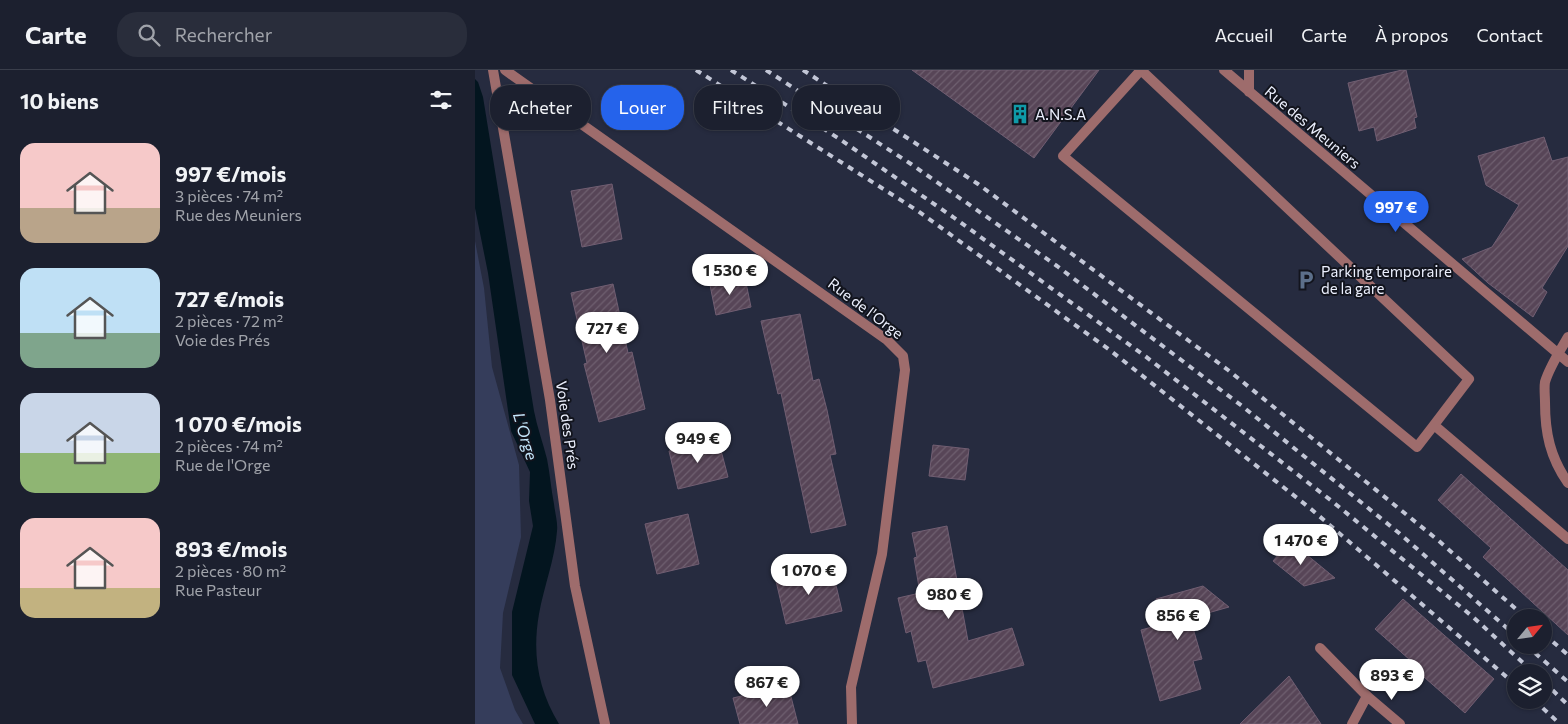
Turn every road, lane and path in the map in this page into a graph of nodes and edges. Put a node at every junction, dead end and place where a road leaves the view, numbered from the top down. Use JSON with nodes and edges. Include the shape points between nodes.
{"nodes":[{"id":1,"x":493,"y":70,"type":"edge"},
{"id":2,"x":505,"y":70,"type":"edge"},
{"id":3,"x":1223,"y":70,"type":"edge"},
{"id":4,"x":1249,"y":70,"type":"edge"},
{"id":5,"x":1249,"y":92,"type":"junction"},
{"id":6,"x":1568,"y":337,"type":"edge"},
{"id":7,"x":1559,"y":354,"type":"junction"},
{"id":8,"x":1568,"y":362,"type":"edge"},
{"id":9,"x":1434,"y":425,"type":"junction"},
{"id":10,"x":1568,"y":483,"type":"edge"},
{"id":11,"x":1568,"y":539,"type":"edge"},
{"id":12,"x":1320,"y":648,"type":"dead end"},
{"id":13,"x":1367,"y":696,"type":"junction"},
{"id":14,"x":605,"y":724,"type":"edge"},
{"id":15,"x":853,"y":724,"type":"edge"},
{"id":16,"x":1352,"y":724,"type":"edge"},
{"id":17,"x":1400,"y":724,"type":"edge"}],
"edges":[{"from":1,"to":14,"type":"street","name":"Voie des Prés","via":[[550,400],[575,586]]},
{"from":2,"to":15,"type":"street","name":"Rue de l'Orge","via":[[887,340],[903,356],[905,370],[883,554],[851,687]]},
{"from":3,"to":5,"type":"street"},
{"from":4,"to":5,"type":"street","name":"Rue des Meuniers"},
{"from":5,"to":7,"type":"street","name":"Rue des Meuniers"},
{"from":6,"to":7,"type":"street"},
{"from":7,"to":8,"type":"street","name":"Rue des Meuniers"},
{"from":7,"to":10,"type":"street","via":[[1545,384],[1545,421],[1550,450]]},
{"from":9,"to":9,"type":"street","via":[[1417,447],[1063,156],[1141,70],[1469,380]]},
{"from":9,"to":11,"type":"street"},
{"from":12,"to":13,"type":"street"},
{"from":13,"to":16,"type":"street"},
{"from":13,"to":17,"type":"street"}]}
